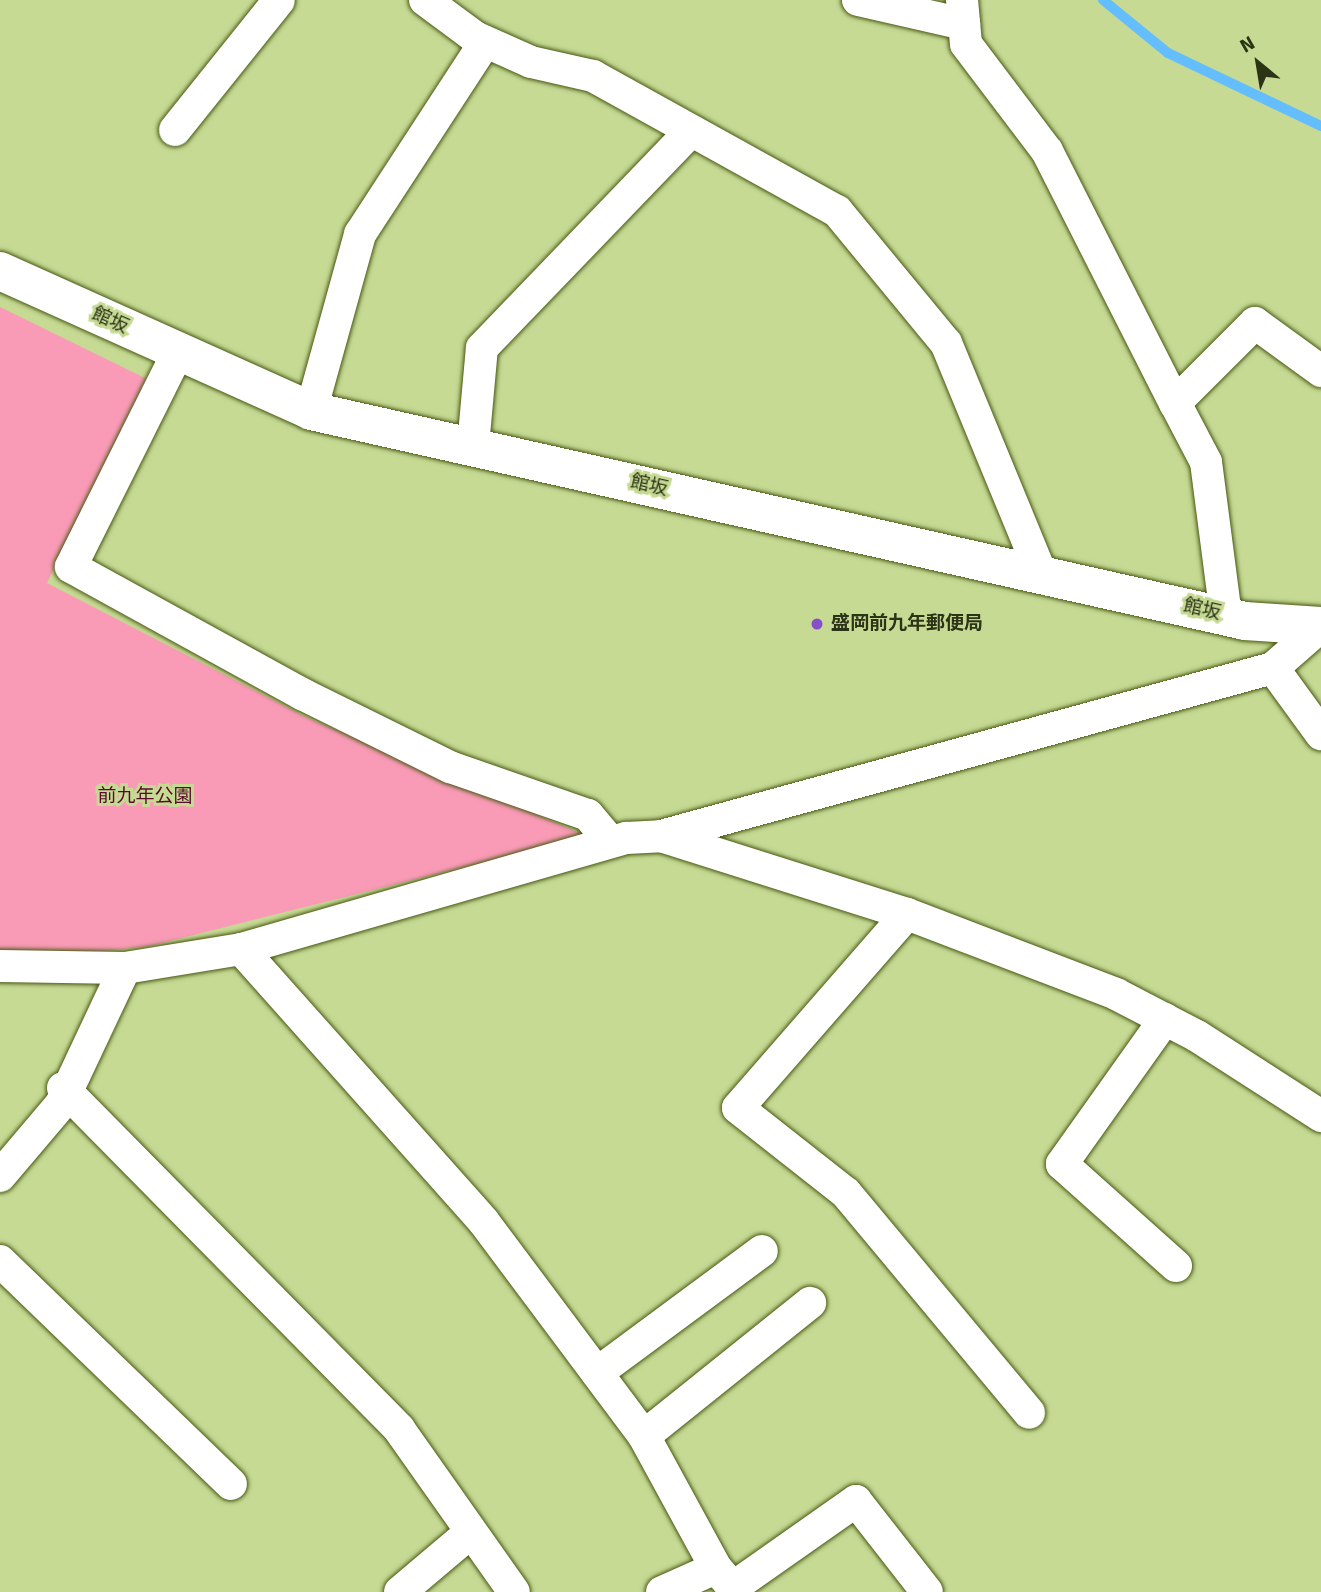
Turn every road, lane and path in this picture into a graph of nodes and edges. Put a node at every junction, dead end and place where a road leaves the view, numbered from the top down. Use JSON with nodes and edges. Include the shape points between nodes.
{"nodes":[{"id":1,"x":279,"y":0,"type":"edge"},
{"id":2,"x":425,"y":0,"type":"edge"},
{"id":3,"x":858,"y":0,"type":"edge"},
{"id":4,"x":963,"y":12,"type":"edge"},
{"id":5,"x":485,"y":42,"type":"junction"},
{"id":6,"x":175,"y":130,"type":"dead end"},
{"id":7,"x":690,"y":132,"type":"junction"},
{"id":8,"x":0,"y":271,"type":"edge"},
{"id":9,"x":178,"y":352,"type":"junction"},
{"id":10,"x":1321,"y":371,"type":"edge"},
{"id":11,"x":1175,"y":403,"type":"junction"},
{"id":12,"x":310,"y":411,"type":"junction"},
{"id":13,"x":473,"y":446,"type":"junction"},
{"id":14,"x":1041,"y":573,"type":"junction"},
{"id":15,"x":1226,"y":616,"type":"junction"},
{"id":16,"x":1321,"y":626,"type":"edge"},
{"id":17,"x":1273,"y":668,"type":"junction"},
{"id":18,"x":1321,"y":734,"type":"edge"},
{"id":19,"x":661,"y":836,"type":"junction"},
{"id":20,"x":611,"y":842,"type":"junction"},
{"id":21,"x":907,"y":914,"type":"junction"},
{"id":22,"x":242,"y":949,"type":"junction"},
{"id":23,"x":0,"y":967,"type":"edge"},
{"id":24,"x":125,"y":968,"type":"junction"},
{"id":25,"x":1165,"y":1019,"type":"junction"},
{"id":26,"x":63,"y":1088,"type":"junction"},
{"id":27,"x":1321,"y":1116,"type":"edge"},
{"id":28,"x":0,"y":1176,"type":"edge"},
{"id":29,"x":762,"y":1251,"type":"dead end"},
{"id":30,"x":0,"y":1261,"type":"edge"},
{"id":31,"x":1176,"y":1266,"type":"dead end"},
{"id":32,"x":810,"y":1303,"type":"dead end"},
{"id":33,"x":597,"y":1373,"type":"junction"},
{"id":34,"x":1029,"y":1413,"type":"dead end"},
{"id":35,"x":643,"y":1436,"type":"junction"},
{"id":36,"x":231,"y":1484,"type":"dead end"},
{"id":37,"x":471,"y":1532,"type":"junction"},
{"id":38,"x":729,"y":1582,"type":"edge"},
{"id":39,"x":400,"y":1592,"type":"edge"},
{"id":40,"x":514,"y":1592,"type":"edge"},
{"id":41,"x":662,"y":1592,"type":"edge"},
{"id":42,"x":927,"y":1592,"type":"edge"}],
"edges":[{"from":1,"to":6,"type":"street"},
{"from":2,"to":5,"type":"street"},
{"from":3,"to":4,"type":"street"},
{"from":4,"to":11,"type":"street","via":[[966,44],[1047,151]]},
{"from":5,"to":7,"type":"street","via":[[531,62],[593,76]]},
{"from":5,"to":12,"type":"street","via":[[360,234]]},
{"from":7,"to":13,"type":"street","via":[[482,348]]},
{"from":7,"to":14,"type":"street","via":[[836,211],[884,262],[946,343]]},
{"from":8,"to":9,"type":"main road","name":"館坂"},
{"from":9,"to":12,"type":"main road","name":"館坂"},
{"from":9,"to":20,"type":"street","via":[[71,567],[302,694],[450,766],[588,815]]},
{"from":10,"to":11,"type":"street","via":[[1255,323]]},
{"from":11,"to":15,"type":"street","via":[[1206,462]]},
{"from":12,"to":13,"type":"main road","name":"館坂"},
{"from":13,"to":14,"type":"main road","name":"館坂"},
{"from":14,"to":15,"type":"main road","name":"館坂"},
{"from":15,"to":16,"type":"main road","name":"館坂"},
{"from":16,"to":17,"type":"street"},
{"from":17,"to":18,"type":"street"},
{"from":17,"to":19,"type":"street"},
{"from":19,"to":20,"type":"street"},
{"from":19,"to":21,"type":"street"},
{"from":20,"to":22,"type":"street"},
{"from":21,"to":25,"type":"street"},
{"from":21,"to":34,"type":"street","via":[[738,1108],[846,1193]]},
{"from":22,"to":24,"type":"street"},
{"from":22,"to":33,"type":"street","via":[[484,1222]]},
{"from":23,"to":24,"type":"street"},
{"from":24,"to":26,"type":"street"},
{"from":25,"to":27,"type":"street"},
{"from":25,"to":31,"type":"street","via":[[1062,1164]]},
{"from":26,"to":28,"type":"street","via":[[61,1104]]},
{"from":26,"to":37,"type":"street","via":[[399,1429]]},
{"from":29,"to":33,"type":"street"},
{"from":30,"to":36,"type":"street"},
{"from":32,"to":35,"type":"street"},
{"from":33,"to":35,"type":"street"},
{"from":35,"to":38,"type":"street"},
{"from":37,"to":39,"type":"street"},
{"from":37,"to":40,"type":"street"},
{"from":38,"to":41,"type":"street"},
{"from":38,"to":42,"type":"street","via":[[856,1501]]}]}
